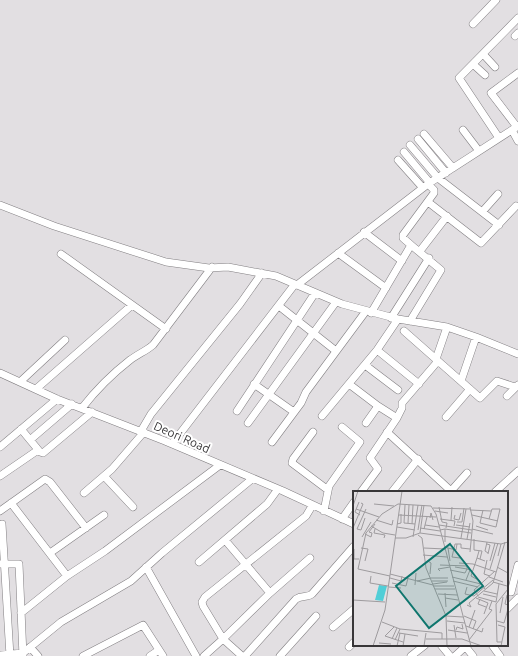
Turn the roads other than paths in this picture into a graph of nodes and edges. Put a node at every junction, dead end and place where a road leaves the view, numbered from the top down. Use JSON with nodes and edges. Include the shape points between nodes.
{"nodes":[{"id":1,"x":496,"y":0,"type":"edge"},
{"id":2,"x":518,"y":18,"type":"edge"},
{"id":3,"x":472,"y":24,"type":"dead end"},
{"id":4,"x":484,"y":55,"type":"junction"},
{"id":5,"x":474,"y":65,"type":"junction"},
{"id":6,"x":495,"y":67,"type":"dead end"},
{"id":7,"x":518,"y":73,"type":"edge"},
{"id":8,"x":485,"y":75,"type":"dead end"},
{"id":9,"x":516,"y":128,"type":"edge"},
{"id":10,"x":463,"y":130,"type":"dead end"},
{"id":11,"x":424,"y":134,"type":"dead end"},
{"id":12,"x":499,"y":138,"type":"junction"},
{"id":13,"x":418,"y":139,"type":"dead end"},
{"id":14,"x":518,"y":141,"type":"edge"},
{"id":15,"x":410,"y":145,"type":"dead end"},
{"id":16,"x":479,"y":151,"type":"junction"},
{"id":17,"x":404,"y":152,"type":"dead end"},
{"id":18,"x":398,"y":160,"type":"dead end"},
{"id":19,"x":453,"y":168,"type":"junction"},
{"id":20,"x":446,"y":173,"type":"junction"},
{"id":21,"x":438,"y":178,"type":"junction"},
{"id":22,"x":427,"y":185,"type":"junction"},
{"id":23,"x":498,"y":194,"type":"dead end"},
{"id":24,"x":428,"y":202,"type":"junction"},
{"id":25,"x":0,"y":205,"type":"edge"},
{"id":26,"x":516,"y":206,"type":"dead end"},
{"id":27,"x":482,"y":212,"type":"junction"},
{"id":28,"x":447,"y":216,"type":"junction"},
{"id":29,"x":499,"y":225,"type":"junction"},
{"id":30,"x":364,"y":232,"type":"junction"},
{"id":31,"x":412,"y":245,"type":"junction"},
{"id":32,"x":420,"y":252,"type":"junction"},
{"id":33,"x":338,"y":253,"type":"junction"},
{"id":34,"x":61,"y":254,"type":"dead end"},
{"id":35,"x":429,"y":258,"type":"junction"},
{"id":36,"x":402,"y":261,"type":"junction"},
{"id":37,"x":212,"y":267,"type":"junction"},
{"id":38,"x":262,"y":273,"type":"junction"},
{"id":39,"x":296,"y":285,"type":"junction"},
{"id":40,"x":386,"y":288,"type":"junction"},
{"id":41,"x":315,"y":293,"type":"junction"},
{"id":42,"x":336,"y":302,"type":"junction"},
{"id":43,"x":132,"y":305,"type":"junction"},
{"id":44,"x":278,"y":306,"type":"junction"},
{"id":45,"x":369,"y":312,"type":"junction"},
{"id":46,"x":394,"y":319,"type":"junction"},
{"id":47,"x":297,"y":320,"type":"junction"},
{"id":48,"x":410,"y":321,"type":"junction"},
{"id":49,"x":447,"y":327,"type":"junction"},
{"id":50,"x":166,"y":329,"type":"junction"},
{"id":51,"x":404,"y":331,"type":"dead end"},
{"id":52,"x":314,"y":332,"type":"junction"},
{"id":53,"x":476,"y":336,"type":"junction"},
{"id":54,"x":65,"y":340,"type":"dead end"},
{"id":55,"x":377,"y":350,"type":"junction"},
{"id":56,"x":336,"y":351,"type":"junction"},
{"id":57,"x":518,"y":354,"type":"edge"},
{"id":58,"x":437,"y":360,"type":"junction"},
{"id":59,"x":364,"y":365,"type":"junction"},
{"id":60,"x":0,"y":373,"type":"edge"},
{"id":61,"x":21,"y":381,"type":"junction"},
{"id":62,"x":461,"y":381,"type":"junction"},
{"id":63,"x":254,"y":384,"type":"junction"},
{"id":64,"x":349,"y":384,"type":"junction"},
{"id":65,"x":419,"y":384,"type":"junction"},
{"id":66,"x":517,"y":386,"type":"edge"},
{"id":67,"x":36,"y":388,"type":"junction"},
{"id":68,"x":470,"y":389,"type":"junction"},
{"id":69,"x":398,"y":390,"type":"dead end"},
{"id":70,"x":269,"y":395,"type":"junction"},
{"id":71,"x":506,"y":396,"type":"dead end"},
{"id":72,"x":57,"y":399,"type":"junction"},
{"id":73,"x":72,"y":404,"type":"junction"},
{"id":74,"x":378,"y":406,"type":"junction"},
{"id":75,"x":82,"y":408,"type":"junction"},
{"id":76,"x":237,"y":411,"type":"dead end"},
{"id":77,"x":92,"y":412,"type":"junction"},
{"id":78,"x":294,"y":412,"type":"junction"},
{"id":79,"x":322,"y":416,"type":"dead end"},
{"id":80,"x":446,"y":417,"type":"dead end"},
{"id":81,"x":397,"y":418,"type":"junction"},
{"id":82,"x":248,"y":423,"type":"dead end"},
{"id":83,"x":366,"y":423,"type":"dead end"},
{"id":84,"x":342,"y":427,"type":"dead end"},
{"id":85,"x":21,"y":430,"type":"junction"},
{"id":86,"x":143,"y":431,"type":"junction"},
{"id":87,"x":313,"y":432,"type":"dead end"},
{"id":88,"x":387,"y":432,"type":"junction"},
{"id":89,"x":30,"y":440,"type":"junction"},
{"id":90,"x":272,"y":442,"type":"dead end"},
{"id":91,"x":172,"y":444,"type":"junction"},
{"id":92,"x":0,"y":447,"type":"edge"},
{"id":93,"x":38,"y":450,"type":"junction"},
{"id":94,"x":418,"y":459,"type":"junction"},
{"id":95,"x":220,"y":465,"type":"junction"},
{"id":96,"x":518,"y":471,"type":"edge"},
{"id":97,"x":468,"y":473,"type":"dead end"},
{"id":98,"x":0,"y":476,"type":"edge"},
{"id":99,"x":104,"y":476,"type":"junction"},
{"id":100,"x":252,"y":479,"type":"junction"},
{"id":101,"x":278,"y":489,"type":"junction"},
{"id":102,"x":328,"y":490,"type":"junction"},
{"id":103,"x":362,"y":491,"type":"edge"},
{"id":104,"x":393,"y":491,"type":"edge"},
{"id":105,"x":450,"y":491,"type":"edge"},
{"id":106,"x":496,"y":491,"type":"edge"},
{"id":107,"x":84,"y":493,"type":"dead end"},
{"id":108,"x":11,"y":503,"type":"junction"},
{"id":109,"x":353,"y":503,"type":"edge"},
{"id":110,"x":312,"y":506,"type":"junction"},
{"id":111,"x":134,"y":507,"type":"dead end"},
{"id":112,"x":0,"y":511,"type":"edge"},
{"id":113,"x":324,"y":511,"type":"junction"},
{"id":114,"x":104,"y":516,"type":"dead end"},
{"id":115,"x":342,"y":519,"type":"junction"},
{"id":116,"x":2,"y":524,"type":"dead end"},
{"id":117,"x":353,"y":524,"type":"edge"},
{"id":118,"x":86,"y":528,"type":"junction"},
{"id":119,"x":225,"y":540,"type":"junction"},
{"id":120,"x":353,"y":547,"type":"edge"},
{"id":121,"x":50,"y":553,"type":"junction"},
{"id":122,"x":310,"y":558,"type":"dead end"},
{"id":123,"x":199,"y":562,"type":"dead end"},
{"id":124,"x":2,"y":564,"type":"edge"},
{"id":125,"x":246,"y":565,"type":"junction"},
{"id":126,"x":518,"y":566,"type":"edge"},
{"id":127,"x":146,"y":567,"type":"junction"},
{"id":128,"x":67,"y":576,"type":"junction"},
{"id":129,"x":509,"y":591,"type":"edge"},
{"id":130,"x":270,"y":593,"type":"junction"},
{"id":131,"x":518,"y":595,"type":"edge"},
{"id":132,"x":518,"y":598,"type":"edge"},
{"id":133,"x":508,"y":608,"type":"edge"},
{"id":134,"x":353,"y":610,"type":"edge"},
{"id":135,"x":21,"y":613,"type":"junction"},
{"id":136,"x":316,"y":616,"type":"dead end"},
{"id":137,"x":333,"y":627,"type":"dead end"},
{"id":138,"x":223,"y":639,"type":"junction"},
{"id":139,"x":424,"y":646,"type":"edge"},
{"id":140,"x":442,"y":646,"type":"edge"},
{"id":141,"x":466,"y":646,"type":"edge"},
{"id":142,"x":493,"y":646,"type":"edge"},
{"id":143,"x":30,"y":647,"type":"junction"},
{"id":144,"x":161,"y":653,"type":"edge"},
{"id":145,"x":23,"y":654,"type":"edge"},
{"id":146,"x":0,"y":655,"type":"edge"},
{"id":147,"x":10,"y":655,"type":"edge"},
{"id":148,"x":414,"y":655,"type":"edge"},
{"id":149,"x":38,"y":656,"type":"edge"},
{"id":150,"x":83,"y":656,"type":"edge"},
{"id":151,"x":150,"y":656,"type":"edge"},
{"id":152,"x":196,"y":656,"type":"edge"},
{"id":153,"x":204,"y":656,"type":"edge"},
{"id":154,"x":242,"y":656,"type":"edge"},
{"id":155,"x":245,"y":656,"type":"edge"},
{"id":156,"x":280,"y":656,"type":"edge"},
{"id":157,"x":450,"y":656,"type":"edge"},
{"id":158,"x":455,"y":656,"type":"edge"},
{"id":159,"x":473,"y":656,"type":"edge"},
{"id":160,"x":500,"y":656,"type":"edge"}],
"edges":[{"from":1,"to":3,"type":"street"},
{"from":2,"to":4,"type":"street"},
{"from":4,"to":5,"type":"street"},
{"from":4,"to":6,"type":"street"},
{"from":5,"to":8,"type":"street"},
{"from":5,"to":12,"type":"street","via":[[460,76],[459,81]]},
{"from":7,"to":9,"type":"street","via":[[491,92]]},
{"from":9,"to":12,"type":"street"},
{"from":9,"to":14,"type":"street"},
{"from":10,"to":16,"type":"street"},
{"from":11,"to":19,"type":"street"},
{"from":12,"to":16,"type":"street"},
{"from":13,"to":20,"type":"street"},
{"from":15,"to":21,"type":"street"},
{"from":16,"to":19,"type":"street"},
{"from":17,"to":22,"type":"street"},
{"from":18,"to":22,"type":"street"},
{"from":19,"to":20,"type":"street"},
{"from":20,"to":21,"type":"street"},
{"from":21,"to":22,"type":"street"},
{"from":21,"to":27,"type":"street"},
{"from":22,"to":24,"type":"street","via":[[434,191]]},
{"from":22,"to":30,"type":"street"},
{"from":23,"to":27,"type":"street"},
{"from":24,"to":28,"type":"street"},
{"from":24,"to":31,"type":"street","via":[[403,235],[403,238]]},
{"from":25,"to":37,"type":"street","via":[[54,226],[166,262]]},
{"from":26,"to":29,"type":"street"},
{"from":27,"to":29,"type":"street"},
{"from":28,"to":29,"type":"street","via":[[483,243]]},
{"from":28,"to":32,"type":"street"},
{"from":30,"to":33,"type":"street"},
{"from":30,"to":36,"type":"street"},
{"from":31,"to":32,"type":"street"},
{"from":31,"to":36,"type":"street"},
{"from":32,"to":35,"type":"street"},
{"from":33,"to":39,"type":"street"},
{"from":33,"to":40,"type":"street"},
{"from":34,"to":43,"type":"street"},
{"from":35,"to":46,"type":"street"},
{"from":35,"to":48,"type":"street","via":[[440,267],[440,272]]},
{"from":36,"to":40,"type":"street"},
{"from":37,"to":38,"type":"street"},
{"from":37,"to":50,"type":"street"},
{"from":38,"to":39,"type":"street"},
{"from":38,"to":86,"type":"street","via":[[151,414]]},
{"from":39,"to":41,"type":"street"},
{"from":39,"to":44,"type":"street"},
{"from":40,"to":45,"type":"street"},
{"from":41,"to":42,"type":"street"},
{"from":41,"to":47,"type":"street"},
{"from":42,"to":45,"type":"street"},
{"from":42,"to":52,"type":"street"},
{"from":43,"to":50,"type":"street"},
{"from":43,"to":67,"type":"street"},
{"from":44,"to":47,"type":"street"},
{"from":44,"to":91,"type":"street"},
{"from":45,"to":46,"type":"street"},
{"from":45,"to":56,"type":"street"},
{"from":46,"to":48,"type":"street"},
{"from":46,"to":55,"type":"street"},
{"from":47,"to":52,"type":"street"},
{"from":47,"to":63,"type":"street"},
{"from":48,"to":49,"type":"street"},
{"from":49,"to":53,"type":"street"},
{"from":49,"to":58,"type":"street"},
{"from":50,"to":75,"type":"street","via":[[147,351],[116,371]]},
{"from":51,"to":58,"type":"street"},
{"from":52,"to":56,"type":"street"},
{"from":52,"to":70,"type":"street"},
{"from":53,"to":57,"type":"street"},
{"from":53,"to":62,"type":"street"},
{"from":54,"to":61,"type":"street"},
{"from":55,"to":59,"type":"street"},
{"from":55,"to":65,"type":"street"},
{"from":56,"to":78,"type":"street"},
{"from":58,"to":62,"type":"street"},
{"from":58,"to":65,"type":"street"},
{"from":59,"to":64,"type":"street"},
{"from":59,"to":69,"type":"street"},
{"from":60,"to":61,"type":"street","name":"Deori Road"},
{"from":61,"to":67,"type":"street","name":"Deori Road"},
{"from":62,"to":68,"type":"street"},
{"from":63,"to":70,"type":"street"},
{"from":63,"to":76,"type":"street"},
{"from":64,"to":74,"type":"street"},
{"from":64,"to":79,"type":"street"},
{"from":65,"to":81,"type":"street","via":[[402,403]]},
{"from":66,"to":68,"type":"street","via":[[498,381],[481,398]]},
{"from":66,"to":71,"type":"street"},
{"from":67,"to":72,"type":"street","name":"Deori Road"},
{"from":68,"to":80,"type":"street"},
{"from":70,"to":78,"type":"street"},
{"from":70,"to":82,"type":"street"},
{"from":72,"to":73,"type":"street","name":"Deori Road"},
{"from":72,"to":85,"type":"street"},
{"from":73,"to":75,"type":"street","name":"Deori Road"},
{"from":73,"to":89,"type":"street"},
{"from":74,"to":81,"type":"street"},
{"from":74,"to":83,"type":"street"},
{"from":75,"to":77,"type":"street","name":"Deori Road"},
{"from":77,"to":86,"type":"street","name":"Deori Road"},
{"from":77,"to":93,"type":"street","via":[[44,453]]},
{"from":78,"to":90,"type":"street"},
{"from":81,"to":88,"type":"street"},
{"from":84,"to":102,"type":"street","via":[[360,442]]},
{"from":85,"to":89,"type":"street"},
{"from":85,"to":92,"type":"street"},
{"from":86,"to":91,"type":"street","name":"Deori Road"},
{"from":86,"to":99,"type":"street"},
{"from":87,"to":102,"type":"street","via":[[292,463]]},
{"from":88,"to":94,"type":"street"},
{"from":88,"to":103,"type":"street","via":[[370,458],[378,469]]},
{"from":89,"to":93,"type":"street"},
{"from":91,"to":95,"type":"street","name":"Deori Road"},
{"from":93,"to":98,"type":"street"},
{"from":94,"to":104,"type":"street"},
{"from":94,"to":105,"type":"street"},
{"from":95,"to":100,"type":"street","name":"Deori Road"},
{"from":95,"to":128,"type":"street","via":[[105,551]]},
{"from":96,"to":106,"type":"street"},
{"from":97,"to":105,"type":"street"},
{"from":99,"to":107,"type":"street"},
{"from":99,"to":111,"type":"street"},
{"from":100,"to":101,"type":"street","name":"Deori Road"},
{"from":100,"to":127,"type":"street"},
{"from":101,"to":110,"type":"street","name":"Deori Road"},
{"from":101,"to":119,"type":"street","via":[[267,504]]},
{"from":102,"to":113,"type":"street"},
{"from":108,"to":112,"type":"street"},
{"from":108,"to":118,"type":"street","via":[[45,479]]},
{"from":108,"to":121,"type":"street"},
{"from":109,"to":115,"type":"street"},
{"from":110,"to":113,"type":"street","name":"Deori Road"},
{"from":110,"to":125,"type":"street","via":[[306,516]]},
{"from":113,"to":115,"type":"street","name":"Deori Road"},
{"from":114,"to":118,"type":"street"},
{"from":115,"to":117,"type":"street","name":"Deori Road"},
{"from":116,"to":124,"type":"street"},
{"from":118,"to":121,"type":"street"},
{"from":119,"to":123,"type":"street"},
{"from":119,"to":125,"type":"street"},
{"from":120,"to":155,"type":"street","via":[[312,594],[303,595],[296,600]]},
{"from":121,"to":128,"type":"street"},
{"from":122,"to":130,"type":"street"},
{"from":124,"to":135,"type":"street","via":[[20,564]]},
{"from":124,"to":147,"type":"street"},
{"from":125,"to":130,"type":"street"},
{"from":125,"to":138,"type":"street","via":[[202,602]]},
{"from":126,"to":129,"type":"street"},
{"from":127,"to":143,"type":"street","via":[[131,581],[73,615]]},
{"from":127,"to":152,"type":"street"},
{"from":128,"to":135,"type":"street"},
{"from":129,"to":131,"type":"street"},
{"from":130,"to":138,"type":"street"},
{"from":132,"to":133,"type":"street"},
{"from":134,"to":137,"type":"street"},
{"from":135,"to":145,"type":"street"},
{"from":136,"to":156,"type":"street"},
{"from":138,"to":153,"type":"street"},
{"from":138,"to":154,"type":"street"},
{"from":139,"to":148,"type":"street"},
{"from":140,"to":157,"type":"street"},
{"from":141,"to":158,"type":"street"},
{"from":141,"to":159,"type":"street"},
{"from":142,"to":160,"type":"street"},
{"from":143,"to":145,"type":"street"},
{"from":143,"to":149,"type":"street"},
{"from":144,"to":150,"type":"street","via":[[143,625]]},
{"from":144,"to":151,"type":"street"},
{"from":145,"to":147,"type":"street"},
{"from":146,"to":147,"type":"street"}]}
